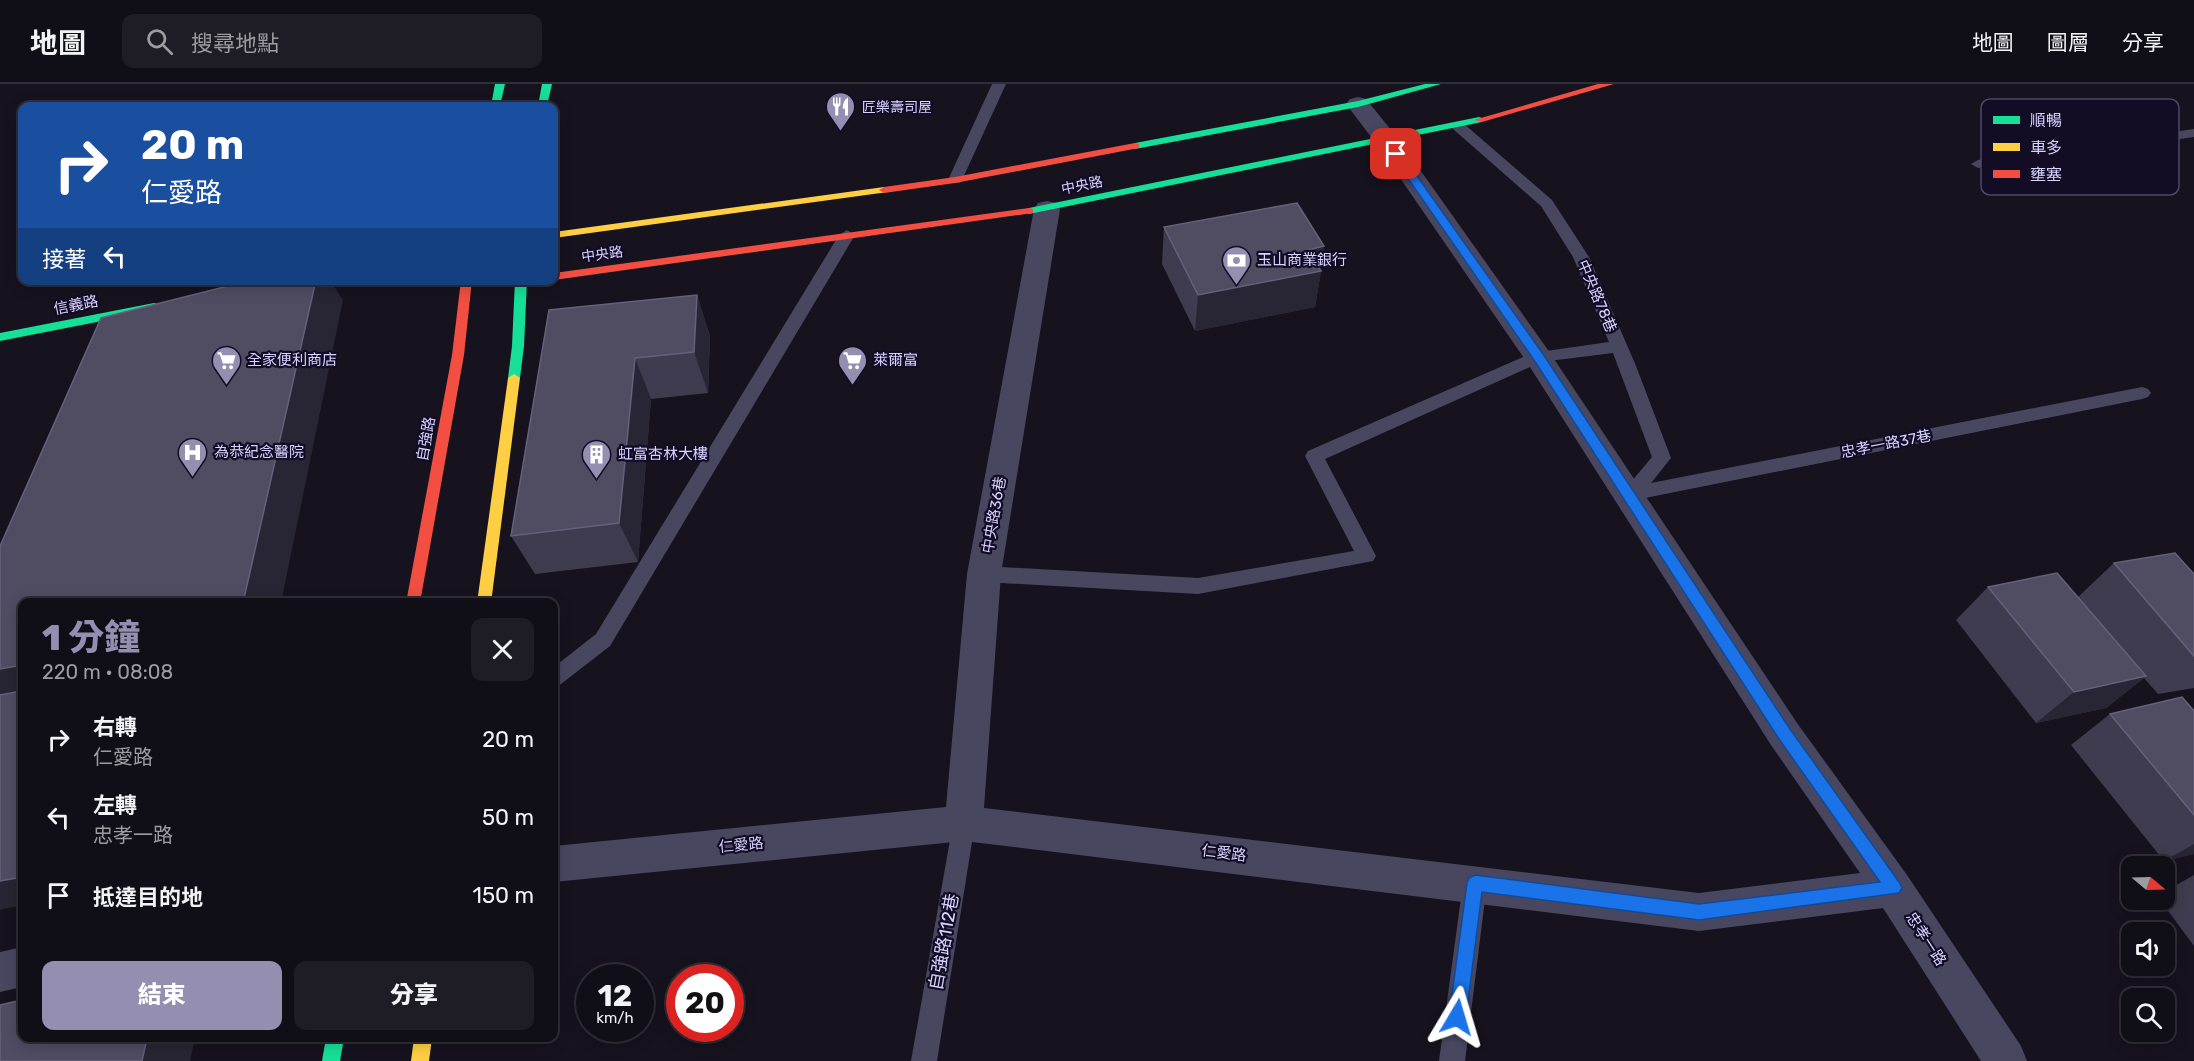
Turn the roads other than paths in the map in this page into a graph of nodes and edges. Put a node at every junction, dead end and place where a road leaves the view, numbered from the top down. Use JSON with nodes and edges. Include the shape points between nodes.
{"nodes":[{"id":1,"x":500,"y":84,"type":"edge"},
{"id":2,"x":547,"y":84,"type":"edge"},
{"id":3,"x":999,"y":84,"type":"edge"},
{"id":4,"x":1436,"y":84,"type":"edge"},
{"id":5,"x":1609,"y":84,"type":"edge"},
{"id":6,"x":497,"y":102,"type":"edge"},
{"id":7,"x":544,"y":102,"type":"edge"},
{"id":8,"x":1358,"y":104,"type":"junction"},
{"id":9,"x":1458,"y":126,"type":"junction"},
{"id":10,"x":2194,"y":133,"type":"edge"},
{"id":11,"x":2179,"y":135,"type":"edge"},
{"id":12,"x":1387,"y":141,"type":"junction"},
{"id":13,"x":1978,"y":164,"type":"dead end"},
{"id":14,"x":1981,"y":164,"type":"edge"},
{"id":15,"x":955,"y":180,"type":"junction"},
{"id":16,"x":1047,"y":209,"type":"junction"},
{"id":17,"x":558,"y":234,"type":"edge"},
{"id":18,"x":847,"y":235,"type":"junction"},
{"id":19,"x":558,"y":276,"type":"edge"},
{"id":20,"x":466,"y":285,"type":"edge"},
{"id":21,"x":523,"y":285,"type":"edge"},
{"id":22,"x":172,"y":304,"type":"edge"},
{"id":23,"x":0,"y":337,"type":"edge"},
{"id":24,"x":1619,"y":347,"type":"junction"},
{"id":25,"x":1538,"y":357,"type":"junction"},
{"id":26,"x":2142,"y":393,"type":"dead end"},
{"id":27,"x":1629,"y":494,"type":"junction"},
{"id":28,"x":984,"y":574,"type":"junction"},
{"id":29,"x":414,"y":598,"type":"edge"},
{"id":30,"x":485,"y":598,"type":"edge"},
{"id":31,"x":558,"y":675,"type":"edge"},
{"id":32,"x":964,"y":823,"type":"junction"},
{"id":33,"x":558,"y":864,"type":"edge"},
{"id":34,"x":1475,"y":883,"type":"junction"},
{"id":35,"x":1893,"y":888,"type":"junction"},
{"id":36,"x":18,"y":968,"type":"edge"},
{"id":37,"x":0,"y":972,"type":"edge"},
{"id":38,"x":334,"y":1042,"type":"edge"},
{"id":39,"x":422,"y":1042,"type":"edge"},
{"id":40,"x":331,"y":1061,"type":"edge"},
{"id":41,"x":420,"y":1061,"type":"edge"},
{"id":42,"x":924,"y":1061,"type":"edge"},
{"id":43,"x":1452,"y":1061,"type":"edge"},
{"id":44,"x":2006,"y":1061,"type":"edge"}],
"edges":[{"from":1,"to":6,"type":"street"},
{"from":2,"to":7,"type":"street"},
{"from":3,"to":15,"type":"lane"},
{"from":4,"to":8,"type":"street","name":"中央路"},
{"from":5,"to":9,"type":"street","name":"中央路"},
{"from":8,"to":12,"type":"street","name":"忠孝一路"},
{"from":8,"to":15,"type":"street","name":"中央路"},
{"from":9,"to":12,"type":"street","name":"中央路"},
{"from":9,"to":24,"type":"lane","name":"中央路78巷","via":[[1547,203],[1581,257]]},
{"from":10,"to":11,"type":"lane"},
{"from":12,"to":16,"type":"street","name":"中央路"},
{"from":12,"to":25,"type":"street","name":"忠孝一路"},
{"from":13,"to":14,"type":"lane"},
{"from":15,"to":17,"type":"street","name":"中央路"},
{"from":16,"to":18,"type":"street","name":"中央路"},
{"from":16,"to":28,"type":"street","name":"中央路36巷"},
{"from":18,"to":19,"type":"street","name":"中央路"},
{"from":18,"to":31,"type":"lane","via":[[603,640]]},
{"from":20,"to":29,"type":"street","name":"自強路","via":[[458,355]]},
{"from":21,"to":30,"type":"street"},
{"from":22,"to":23,"type":"street","name":"信義路"},
{"from":24,"to":25,"type":"lane"},
{"from":24,"to":27,"type":"lane","name":"中央路78巷","via":[[1662,458]]},
{"from":25,"to":27,"type":"street","name":"忠孝一路"},
{"from":25,"to":28,"type":"lane","via":[[1314,456],[1366,556],[1198,586]]},
{"from":26,"to":27,"type":"lane","name":"忠孝一路37巷"},
{"from":27,"to":35,"type":"street","name":"忠孝一路","via":[[1784,734]]},
{"from":28,"to":32,"type":"street","name":"中央路36巷"},
{"from":32,"to":33,"type":"street","name":"仁愛路"},
{"from":32,"to":34,"type":"street","name":"仁愛路"},
{"from":32,"to":42,"type":"lane","name":"自強路112巷"},
{"from":34,"to":35,"type":"street","name":"仁愛路","via":[[1699,912]]},
{"from":34,"to":43,"type":"lane"},
{"from":35,"to":44,"type":"street","name":"忠孝一路"},
{"from":36,"to":37,"type":"street"},
{"from":38,"to":40,"type":"street"},
{"from":39,"to":41,"type":"street"}]}
